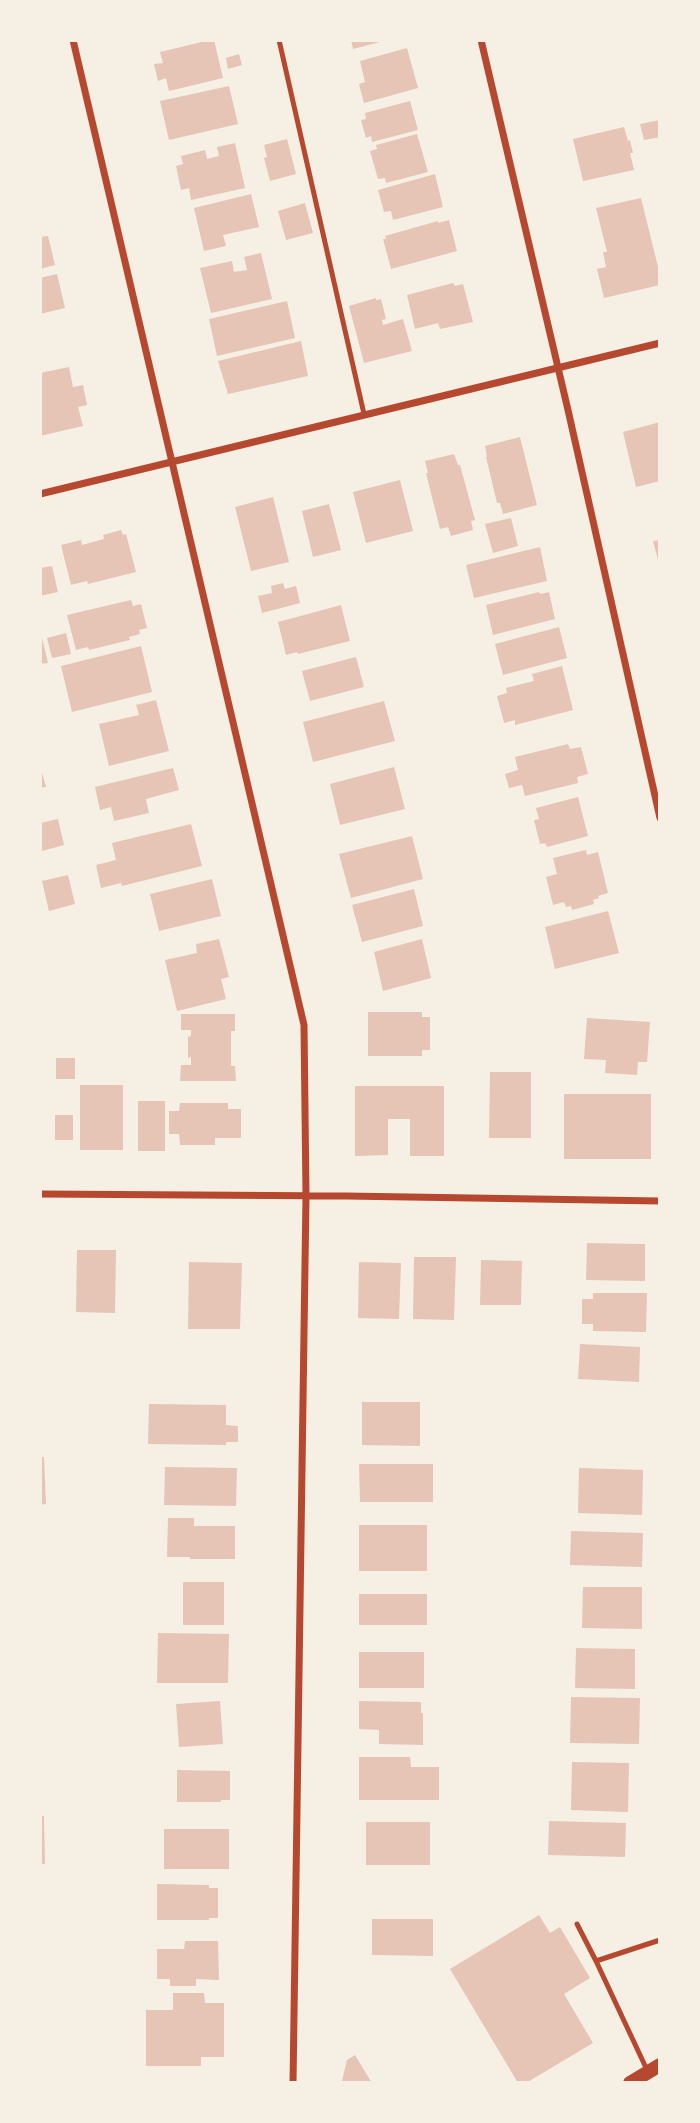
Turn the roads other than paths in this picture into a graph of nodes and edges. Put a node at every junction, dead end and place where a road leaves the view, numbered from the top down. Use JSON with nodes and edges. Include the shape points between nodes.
{"nodes":[{"id":1,"x":73,"y":40,"type":"edge"},
{"id":2,"x":279,"y":40,"type":"edge"},
{"id":3,"x":481,"y":40,"type":"edge"},
{"id":4,"x":660,"y":343,"type":"edge"},
{"id":5,"x":558,"y":367,"type":"junction"},
{"id":6,"x":364,"y":414,"type":"junction"},
{"id":7,"x":173,"y":461,"type":"junction"},
{"id":8,"x":40,"y":494,"type":"edge"},
{"id":9,"x":660,"y":818,"type":"edge"},
{"id":10,"x":40,"y":1194,"type":"edge"},
{"id":11,"x":306,"y":1196,"type":"junction"},
{"id":12,"x":660,"y":1201,"type":"edge"},
{"id":13,"x":577,"y":1924,"type":"dead end"},
{"id":14,"x":660,"y":1940,"type":"edge"},
{"id":15,"x":596,"y":1961,"type":"junction"},
{"id":16,"x":654,"y":2068,"type":"edge"},
{"id":17,"x":293,"y":2083,"type":"edge"},
{"id":18,"x":630,"y":2083,"type":"edge"}],
"edges":[{"from":1,"to":7,"type":"street"},
{"from":2,"to":6,"type":"lane"},
{"from":3,"to":5,"type":"street"},
{"from":4,"to":5,"type":"street"},
{"from":5,"to":6,"type":"street"},
{"from":5,"to":9,"type":"street"},
{"from":6,"to":7,"type":"street"},
{"from":7,"to":8,"type":"street"},
{"from":7,"to":11,"type":"street","via":[[304,1025]]},
{"from":10,"to":11,"type":"street"},
{"from":11,"to":12,"type":"street"},
{"from":11,"to":17,"type":"street"},
{"from":13,"to":15,"type":"lane"},
{"from":14,"to":15,"type":"lane"},
{"from":15,"to":16,"type":"lane"},
{"from":16,"to":18,"type":"main road"}]}
